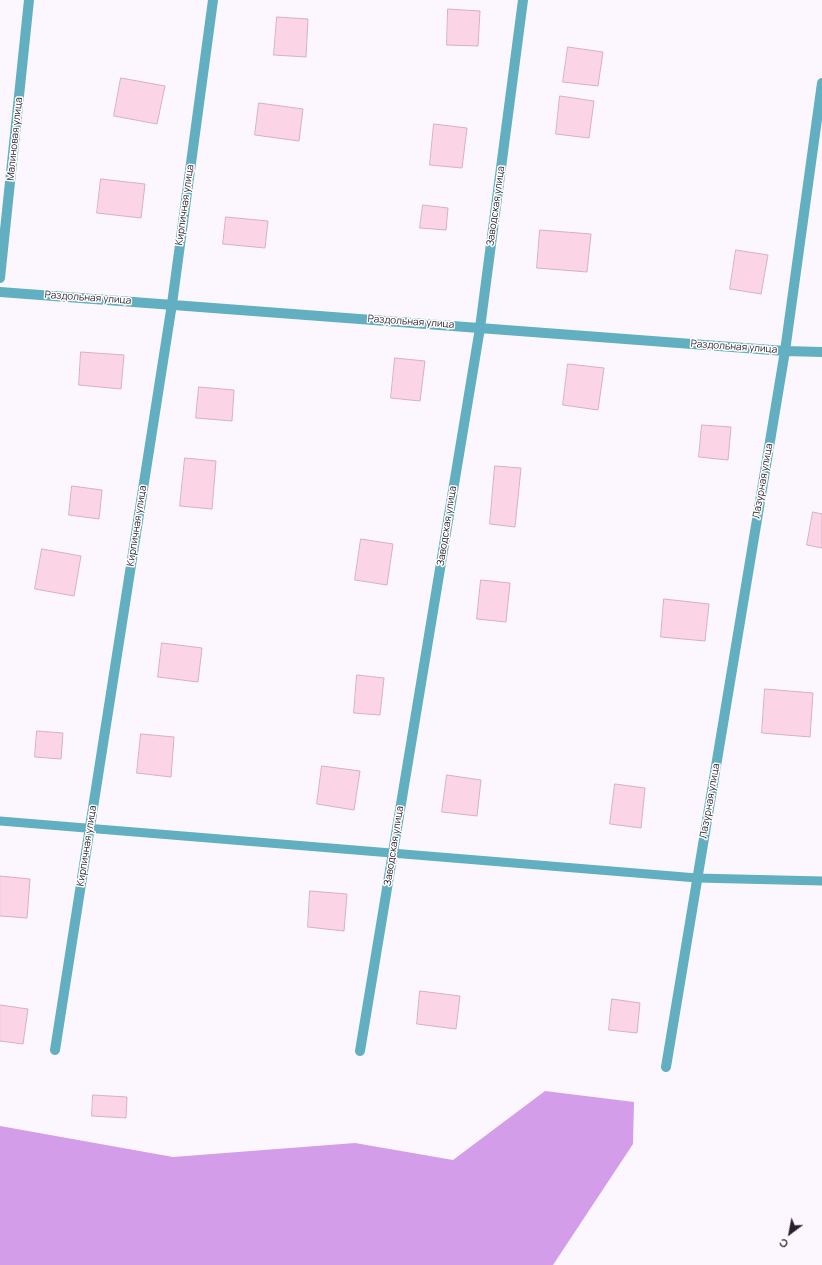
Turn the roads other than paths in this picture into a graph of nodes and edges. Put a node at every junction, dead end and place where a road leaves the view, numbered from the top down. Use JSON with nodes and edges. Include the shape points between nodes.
{"nodes":[{"id":1,"x":29,"y":0,"type":"edge"},
{"id":2,"x":213,"y":0,"type":"edge"},
{"id":3,"x":524,"y":0,"type":"edge"},
{"id":4,"x":822,"y":83,"type":"edge"},
{"id":5,"x":0,"y":278,"type":"edge"},
{"id":6,"x":0,"y":292,"type":"edge"},
{"id":7,"x":172,"y":304,"type":"junction"},
{"id":8,"x":480,"y":328,"type":"junction"},
{"id":9,"x":785,"y":351,"type":"junction"},
{"id":10,"x":822,"y":352,"type":"edge"},
{"id":11,"x":0,"y":821,"type":"edge"},
{"id":12,"x":90,"y":829,"type":"junction"},
{"id":13,"x":392,"y":854,"type":"junction"},
{"id":14,"x":697,"y":878,"type":"junction"},
{"id":15,"x":822,"y":880,"type":"edge"},
{"id":16,"x":55,"y":1050,"type":"dead end"},
{"id":17,"x":360,"y":1051,"type":"dead end"},
{"id":18,"x":666,"y":1067,"type":"dead end"}],
"edges":[{"from":1,"to":5,"type":"street","name":"Малиновая улица"},
{"from":2,"to":7,"type":"street","name":"Кирпичная улица"},
{"from":3,"to":8,"type":"street","name":"Заводская улица"},
{"from":4,"to":9,"type":"street","name":"Лазурная улица"},
{"from":6,"to":7,"type":"street","name":"Раздольная улица"},
{"from":7,"to":8,"type":"street","name":"Раздольная улица"},
{"from":7,"to":12,"type":"street","name":"Кирпичная улица"},
{"from":8,"to":9,"type":"street","name":"Раздольная улица"},
{"from":8,"to":13,"type":"street","name":"Заводская улица"},
{"from":9,"to":10,"type":"street","name":"Раздольная улица"},
{"from":9,"to":14,"type":"street","name":"Лазурная улица"},
{"from":11,"to":12,"type":"lane"},
{"from":12,"to":13,"type":"lane"},
{"from":12,"to":16,"type":"street","name":"Кирпичная улица"},
{"from":13,"to":14,"type":"lane"},
{"from":13,"to":17,"type":"street","name":"Заводская улица"},
{"from":14,"to":15,"type":"lane"},
{"from":14,"to":18,"type":"street","name":"Лазурная улица"}]}
